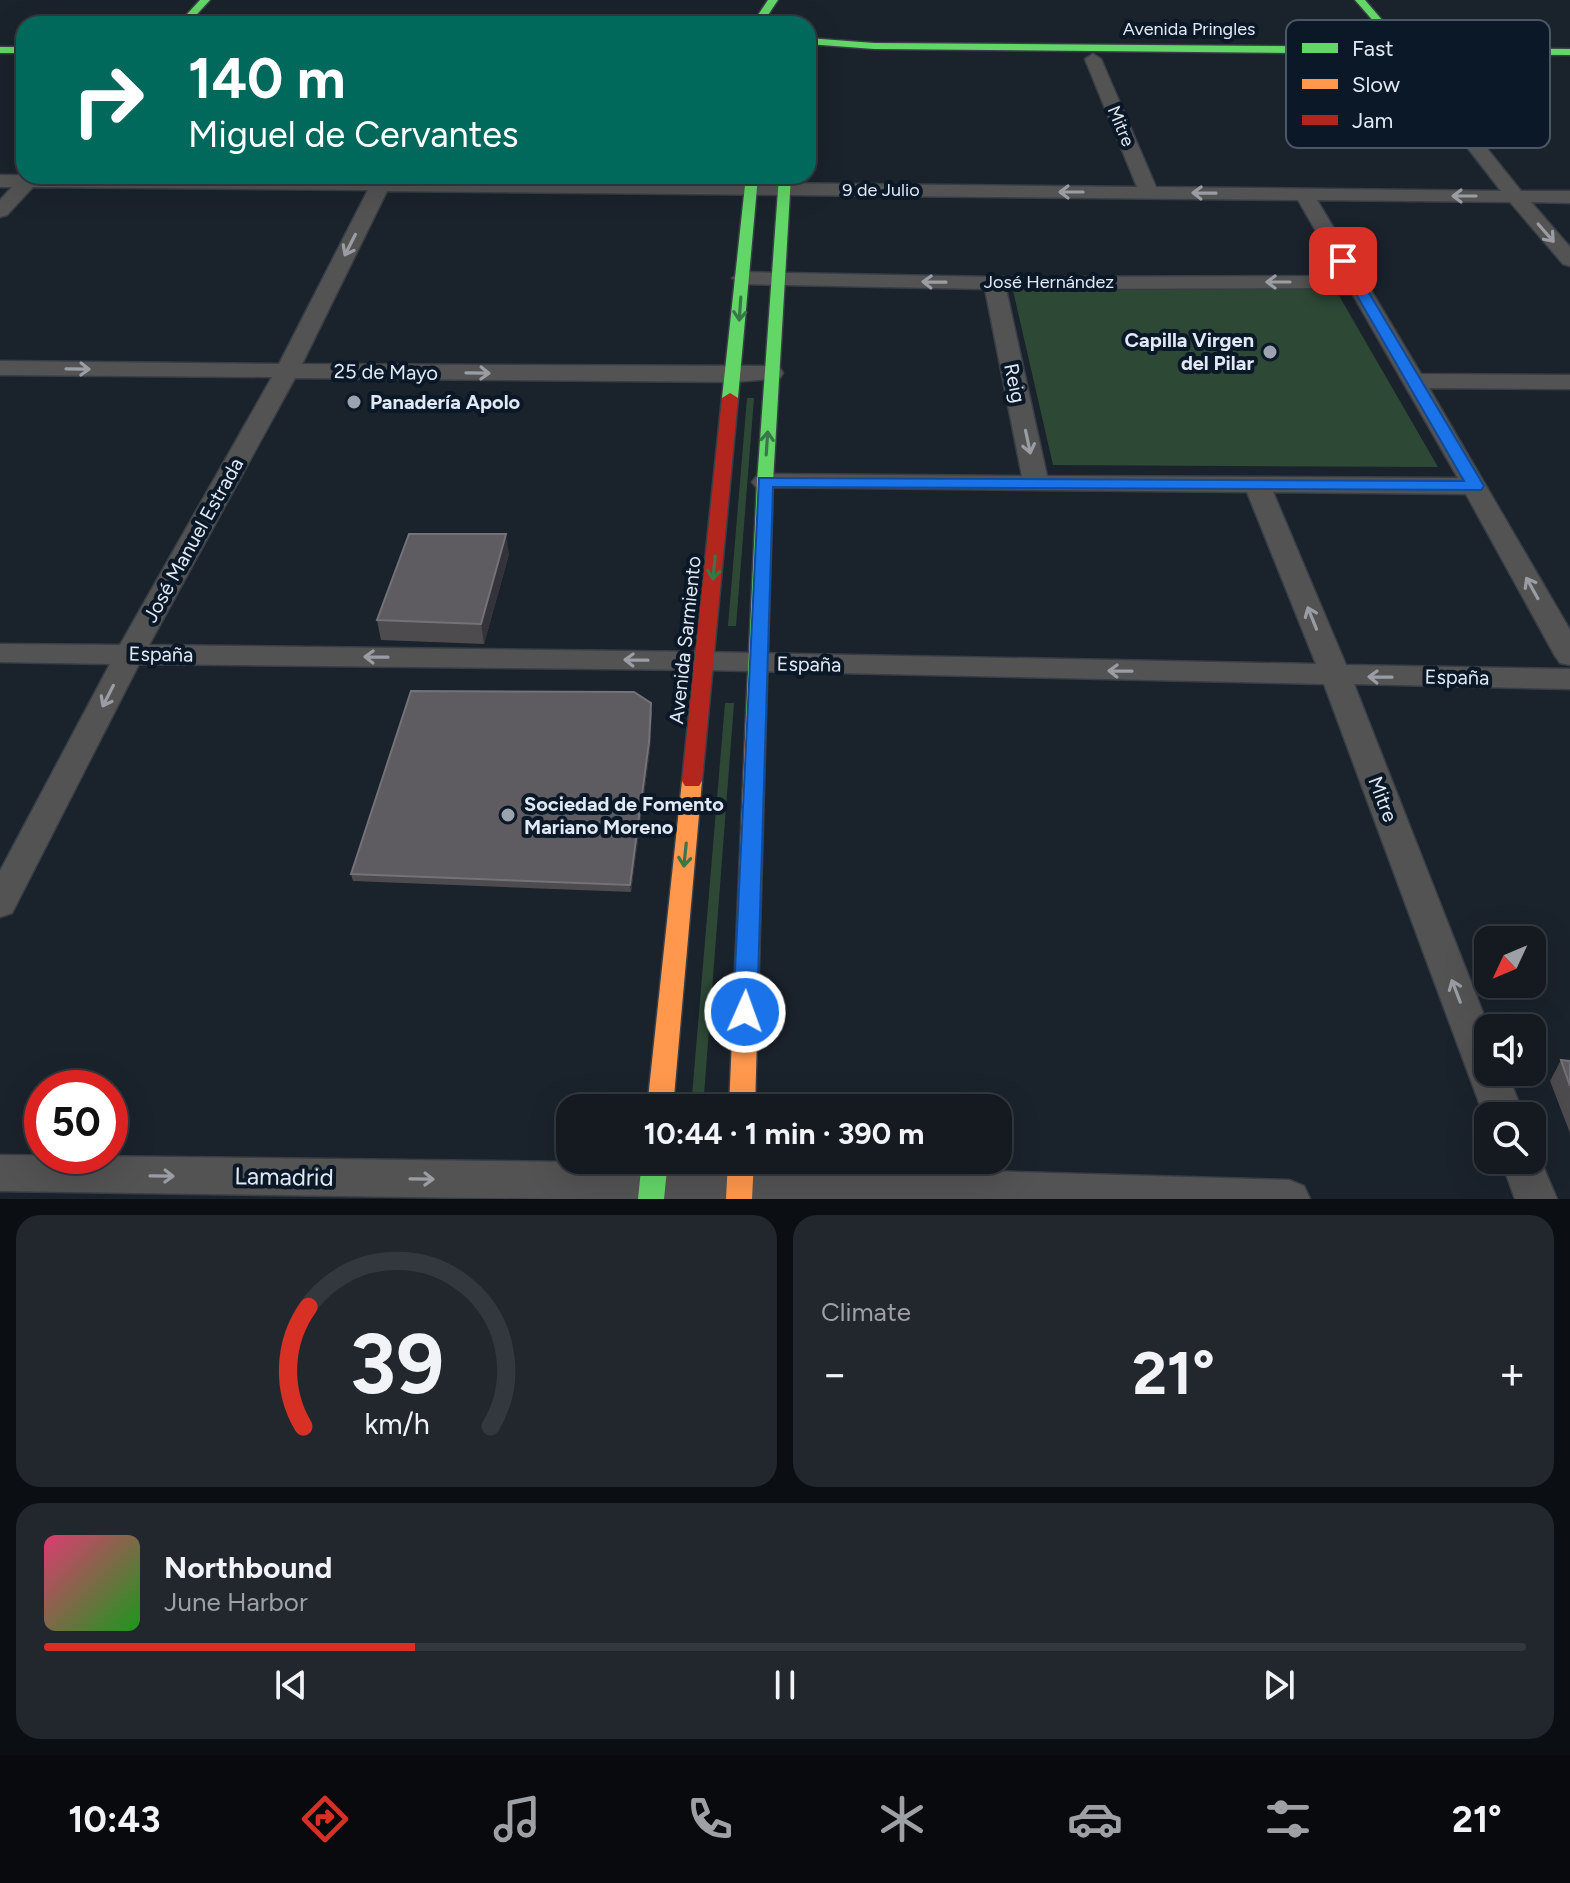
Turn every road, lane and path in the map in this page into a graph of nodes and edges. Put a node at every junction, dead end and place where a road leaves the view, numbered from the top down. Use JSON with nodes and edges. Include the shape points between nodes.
{"nodes":[{"id":1,"x":205,"y":0,"type":"edge"},
{"id":2,"x":1360,"y":0,"type":"edge"},
{"id":3,"x":190,"y":16,"type":"edge"},
{"id":4,"x":1376,"y":20,"type":"edge"},
{"id":5,"x":816,"y":42,"type":"edge"},
{"id":6,"x":1570,"y":52,"type":"edge"},
{"id":7,"x":1550,"y":53,"type":"edge"},
{"id":8,"x":1286,"y":55,"type":"edge"},
{"id":9,"x":1286,"y":58,"type":"edge"},
{"id":10,"x":816,"y":59,"type":"edge"},
{"id":11,"x":1093,"y":59,"type":"junction"},
{"id":12,"x":1550,"y":63,"type":"edge"},
{"id":13,"x":1570,"y":64,"type":"edge"},
{"id":14,"x":1478,"y":148,"type":"edge"},
{"id":15,"x":25,"y":184,"type":"edge"},
{"id":16,"x":380,"y":184,"type":"edge"},
{"id":17,"x":752,"y":184,"type":"edge"},
{"id":18,"x":785,"y":184,"type":"edge"},
{"id":19,"x":816,"y":184,"type":"edge"},
{"id":20,"x":1149,"y":192,"type":"junction"},
{"id":21,"x":1305,"y":195,"type":"junction"},
{"id":22,"x":1515,"y":196,"type":"junction"},
{"id":23,"x":1570,"y":197,"type":"edge"},
{"id":24,"x":0,"y":211,"type":"edge"},
{"id":25,"x":1570,"y":260,"type":"edge"},
{"id":26,"x":742,"y":278,"type":"junction"},
{"id":27,"x":779,"y":278,"type":"junction"},
{"id":28,"x":1356,"y":282,"type":"junction"},
{"id":29,"x":994,"y":283,"type":"junction"},
{"id":30,"x":0,"y":368,"type":"edge"},
{"id":31,"x":287,"y":371,"type":"junction"},
{"id":32,"x":772,"y":373,"type":"junction"},
{"id":33,"x":735,"y":375,"type":"junction"},
{"id":34,"x":1413,"y":381,"type":"junction"},
{"id":35,"x":1570,"y":382,"type":"edge"},
{"id":36,"x":765,"y":482,"type":"junction"},
{"id":37,"x":1036,"y":484,"type":"junction"},
{"id":38,"x":1257,"y":485,"type":"junction"},
{"id":39,"x":1475,"y":486,"type":"junction"},
{"id":40,"x":0,"y":653,"type":"edge"},
{"id":41,"x":130,"y":653,"type":"junction"},
{"id":42,"x":1570,"y":656,"type":"edge"},
{"id":43,"x":704,"y":661,"type":"junction"},
{"id":44,"x":756,"y":662,"type":"junction"},
{"id":45,"x":1336,"y":676,"type":"junction"},
{"id":46,"x":1570,"y":679,"type":"edge"},
{"id":47,"x":0,"y":904,"type":"edge"},
{"id":48,"x":661,"y":1094,"type":"edge"},
{"id":49,"x":742,"y":1094,"type":"edge"},
{"id":50,"x":1499,"y":1102,"type":"edge"},
{"id":51,"x":0,"y":1173,"type":"edge"},
{"id":52,"x":1526,"y":1174,"type":"edge"},
{"id":53,"x":653,"y":1180,"type":"edge"},
{"id":54,"x":740,"y":1181,"type":"edge"},
{"id":55,"x":1289,"y":1199,"type":"edge"},
{"id":56,"x":1536,"y":1199,"type":"edge"}],
"edges":[{"from":1,"to":3,"type":"main road"},
{"from":2,"to":4,"type":"main road"},
{"from":5,"to":8,"type":"main road","name":"Avenida Pringles"},
{"from":6,"to":7,"type":"main road","name":"Avenida Pringles"},
{"from":9,"to":11,"type":"main road","name":"Avenida Pringles"},
{"from":10,"to":11,"type":"main road","name":"Avenida Pringles"},
{"from":11,"to":20,"type":"street","name":"Mitre"},
{"from":12,"to":13,"type":"main road","name":"Avenida Pringles"},
{"from":14,"to":22,"type":"street"},
{"from":15,"to":24,"type":"street"},
{"from":16,"to":31,"type":"street","name":"José Manuel Estrada","one_way":true},
{"from":17,"to":26,"type":"main road","name":"Avenida Sarmiento"},
{"from":18,"to":27,"type":"main road"},
{"from":20,"to":19,"type":"street","name":"9 de Julio","one_way":true},
{"from":21,"to":20,"type":"street","name":"9 de Julio","one_way":true},
{"from":22,"to":21,"type":"street","name":"9 de Julio","one_way":true},
{"from":21,"to":28,"type":"street"},
{"from":22,"to":23,"type":"street","name":"9 de Julio"},
{"from":22,"to":25,"type":"street","one_way":true},
{"from":26,"to":27,"type":"street","name":"José Hernández"},
{"from":26,"to":33,"type":"main road","name":"Avenida Sarmiento","one_way":true},
{"from":29,"to":27,"type":"street","name":"José Hernández","one_way":true},
{"from":27,"to":32,"type":"main road"},
{"from":28,"to":29,"type":"street","name":"José Hernández","one_way":true},
{"from":28,"to":34,"type":"street"},
{"from":29,"to":37,"type":"street","name":"Reig","one_way":true},
{"from":30,"to":31,"type":"street","name":"25 de Mayo","one_way":true},
{"from":31,"to":33,"type":"street","name":"25 de Mayo","one_way":true},
{"from":31,"to":41,"type":"street","name":"José Manuel Estrada"},
{"from":32,"to":33,"type":"street","name":"25 de Mayo"},
{"from":36,"to":32,"type":"main road","one_way":true},
{"from":33,"to":43,"type":"main road","name":"Avenida Sarmiento","one_way":true},
{"from":34,"to":35,"type":"street"},
{"from":34,"to":39,"type":"street"},
{"from":36,"to":37,"type":"street"},
{"from":36,"to":44,"type":"main road"},
{"from":37,"to":38,"type":"street"},
{"from":38,"to":39,"type":"street"},
{"from":45,"to":38,"type":"street","name":"Mitre","one_way":true},
{"from":42,"to":39,"type":"street","one_way":true},
{"from":40,"to":41,"type":"street","name":"España"},
{"from":43,"to":41,"type":"street","name":"España","one_way":true},
{"from":41,"to":47,"type":"street","name":"José Manuel Estrada","one_way":true},
{"from":43,"to":44,"type":"street","name":"España"},
{"from":43,"to":48,"type":"main road","name":"Avenida Sarmiento","one_way":true},
{"from":45,"to":44,"type":"street","name":"España","one_way":true},
{"from":44,"to":49,"type":"main road"},
{"from":46,"to":45,"type":"street","name":"España","one_way":true},
{"from":50,"to":45,"type":"street","name":"Mitre","one_way":true},
{"from":51,"to":53,"type":"street","name":"Lamadrid","one_way":true},
{"from":52,"to":56,"type":"street"},
{"from":53,"to":54,"type":"street","name":"Lamadrid"},
{"from":54,"to":55,"type":"street","name":"Lamadrid"}]}
